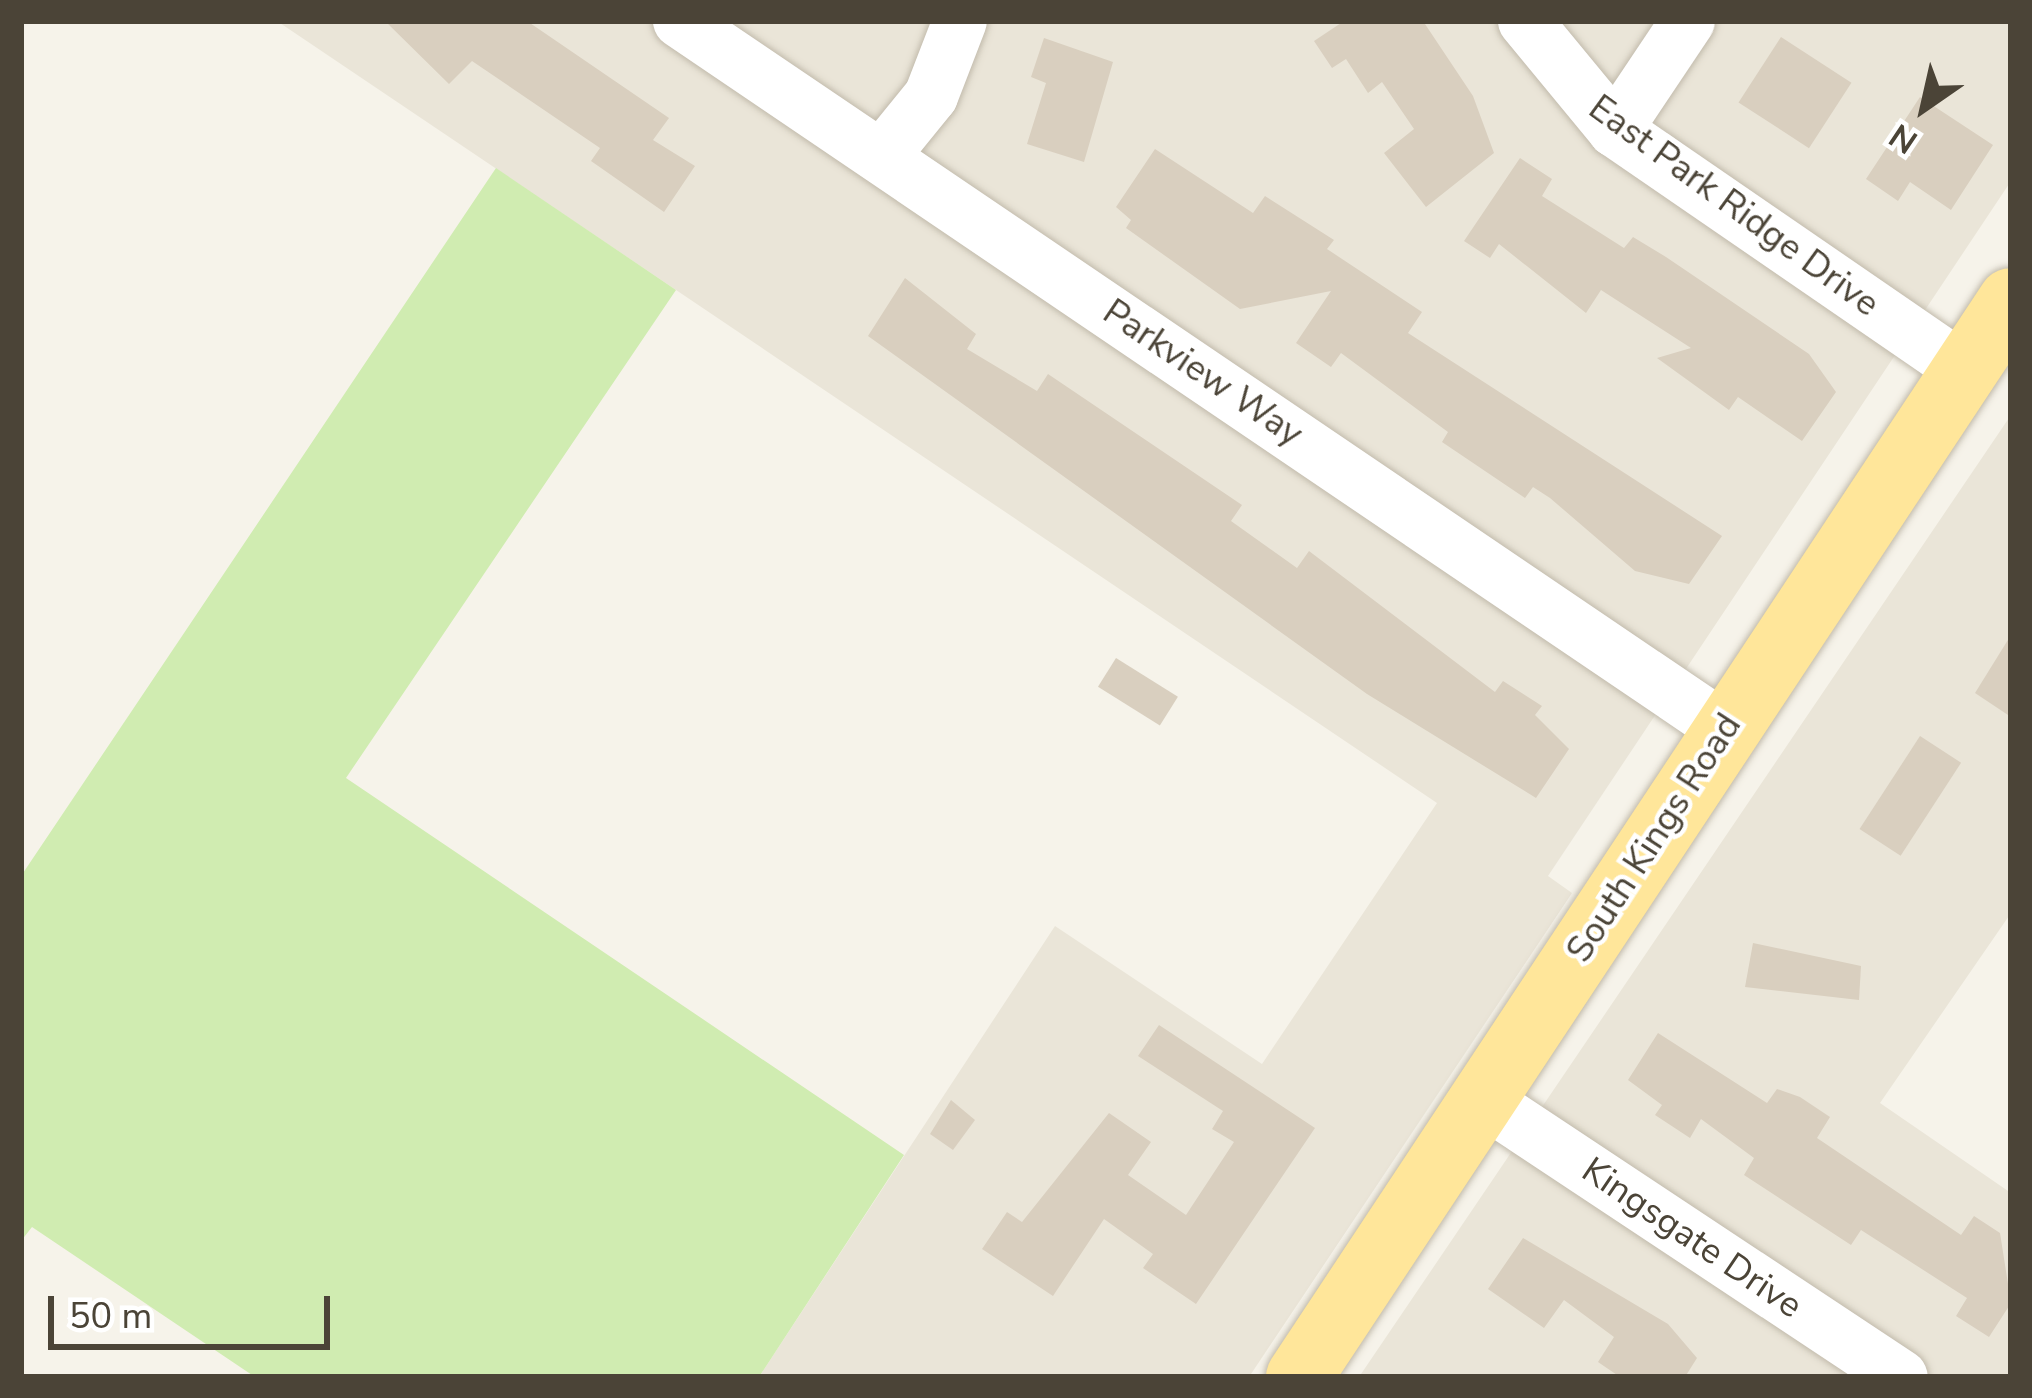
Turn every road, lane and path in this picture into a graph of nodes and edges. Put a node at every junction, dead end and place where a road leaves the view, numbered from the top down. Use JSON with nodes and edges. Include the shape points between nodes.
{"nodes":[{"id":1,"x":680,"y":21,"type":"edge"},
{"id":2,"x":960,"y":21,"type":"edge"},
{"id":3,"x":1525,"y":21,"type":"edge"},
{"id":4,"x":1688,"y":21,"type":"edge"},
{"id":5,"x":1615,"y":130,"type":"junction"},
{"id":6,"x":884,"y":155,"type":"junction"},
{"id":7,"x":2011,"y":301,"type":"edge"},
{"id":8,"x":1964,"y":370,"type":"junction"},
{"id":9,"x":1725,"y":729,"type":"junction"},
{"id":10,"x":1483,"y":1100,"type":"junction"},
{"id":11,"x":1299,"y":1377,"type":"edge"},
{"id":12,"x":1901,"y":1377,"type":"edge"}],
"edges":[{"from":1,"to":6,"type":"street","name":"Parkview Way"},
{"from":2,"to":6,"type":"street","via":[[931,96]]},
{"from":3,"to":5,"type":"street","name":"East Park Ridge Drive"},
{"from":4,"to":5,"type":"street"},
{"from":5,"to":8,"type":"street","name":"East Park Ridge Drive"},
{"from":6,"to":9,"type":"street","name":"Parkview Way"},
{"from":7,"to":8,"type":"main road","name":"South Kings Road"},
{"from":8,"to":9,"type":"main road","name":"South Kings Road"},
{"from":9,"to":10,"type":"main road","name":"South Kings Road"},
{"from":10,"to":11,"type":"main road","name":"South Kings Road"},
{"from":10,"to":12,"type":"street","name":"Kingsgate Drive"}]}
